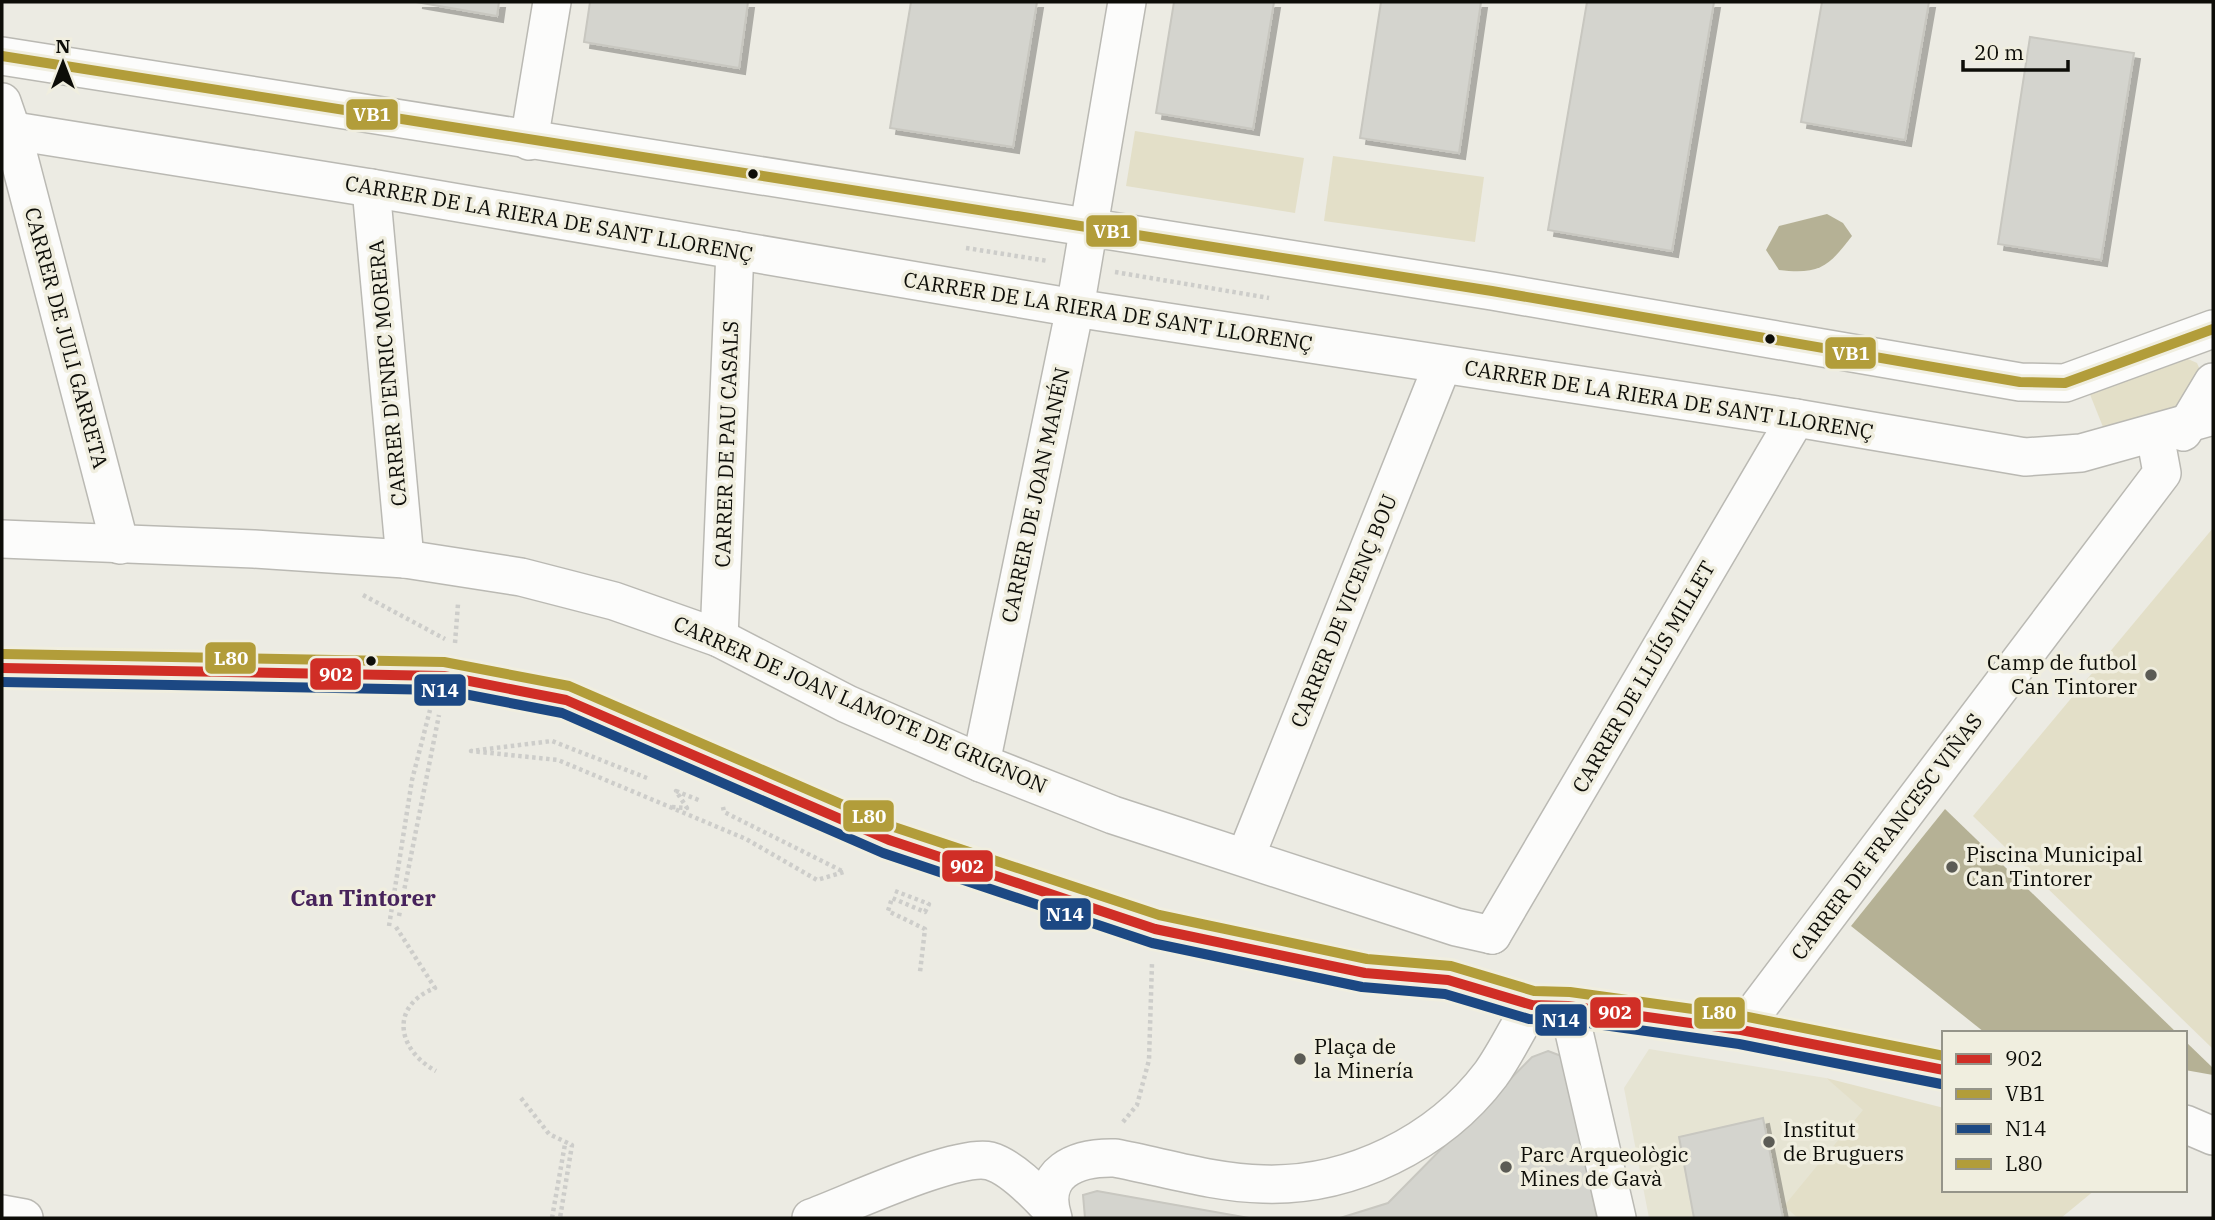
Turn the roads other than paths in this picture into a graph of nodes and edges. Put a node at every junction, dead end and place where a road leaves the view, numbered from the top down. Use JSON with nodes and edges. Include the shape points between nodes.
{"nodes":[{"id":1,"x":552,"y":2,"type":"edge"},
{"id":2,"x":1127,"y":2,"type":"edge"},
{"id":3,"x":2,"y":56,"type":"edge"},
{"id":4,"x":5,"y":121,"type":"edge"},
{"id":5,"x":529,"y":141,"type":"junction"},
{"id":6,"x":371,"y":188,"type":"junction"},
{"id":7,"x":1088,"y":227,"type":"junction"},
{"id":8,"x":735,"y":250,"type":"junction"},
{"id":9,"x":1074,"y":308,"type":"junction"},
{"id":10,"x":2213,"y":329,"type":"edge"},
{"id":11,"x":1442,"y":366,"type":"junction"},
{"id":12,"x":2213,"y":382,"type":"edge"},
{"id":13,"x":1796,"y":418,"type":"junction"},
{"id":14,"x":2201,"y":419,"type":"edge"},
{"id":15,"x":2155,"y":435,"type":"junction"},
{"id":16,"x":2162,"y":472,"type":"junction"},
{"id":17,"x":2,"y":539,"type":"edge"},
{"id":18,"x":120,"y":545,"type":"junction"},
{"id":19,"x":405,"y":559,"type":"junction"},
{"id":20,"x":719,"y":638,"type":"junction"},
{"id":21,"x":2,"y":668,"type":"edge"},
{"id":22,"x":981,"y":763,"type":"junction"},
{"id":23,"x":1246,"y":856,"type":"junction"},
{"id":24,"x":1456,"y":928,"type":"junction"},
{"id":25,"x":1492,"y":935,"type":"junction"},
{"id":26,"x":1448,"y":980,"type":"junction"},
{"id":27,"x":1520,"y":1000,"type":"junction"},
{"id":28,"x":1568,"y":1006,"type":"junction"},
{"id":29,"x":1741,"y":1030,"type":"junction"},
{"id":30,"x":1942,"y":1070,"type":"edge"},
{"id":31,"x":2187,"y":1125,"type":"edge"},
{"id":32,"x":2213,"y":1136,"type":"edge"},
{"id":33,"x":1051,"y":1213,"type":"edge"},
{"id":34,"x":2,"y":1214,"type":"edge"},
{"id":35,"x":24,"y":1218,"type":"edge"},
{"id":36,"x":811,"y":1218,"type":"edge"},
{"id":37,"x":1617,"y":1218,"type":"edge"}],
"edges":[{"from":1,"to":5,"type":"street"},
{"from":2,"to":7,"type":"street","name":"CARRER DE JOAN MANÉN"},
{"from":3,"to":5,"type":"street"},
{"from":4,"to":6,"type":"street","name":"CARRER DE LA RIERA DE SANT LLORENÇ"},
{"from":4,"to":18,"type":"street","name":"CARRER DE JULI GARRETA"},
{"from":5,"to":7,"type":"street"},
{"from":6,"to":8,"type":"street","name":"CARRER DE LA RIERA DE SANT LLORENÇ"},
{"from":6,"to":19,"type":"street","name":"CARRER D'ENRIC MORERA"},
{"from":7,"to":9,"type":"street","name":"CARRER DE JOAN MANÉN"},
{"from":7,"to":10,"type":"street","via":[[2020,382],[2065,383]]},
{"from":8,"to":9,"type":"street","name":"CARRER DE LA RIERA DE SANT LLORENÇ"},
{"from":8,"to":20,"type":"street","name":"CARRER DE PAU CASALS"},
{"from":9,"to":11,"type":"street","name":"CARRER DE LA RIERA DE SANT LLORENÇ"},
{"from":9,"to":22,"type":"street","name":"CARRER DE JOAN MANÉN"},
{"from":11,"to":13,"type":"street","name":"CARRER DE LA RIERA DE SANT LLORENÇ"},
{"from":11,"to":23,"type":"street","name":"CARRER DE VICENÇ BOU"},
{"from":12,"to":14,"type":"street","name":"CARRER DE FRANCESC VIÑAS"},
{"from":13,"to":15,"type":"street","name":"CARRER DE LA RIERA DE SANT LLORENÇ","via":[[2025,457],[2081,453]]},
{"from":13,"to":25,"type":"street","name":"CARRER DE LLUÍS MILLET"},
{"from":14,"to":15,"type":"street","name":"CARRER DE LA RIERA DE SANT LLORENÇ"},
{"from":14,"to":16,"type":"street","name":"CARRER DE FRANCESC VIÑAS"},
{"from":15,"to":16,"type":"street"},
{"from":16,"to":29,"type":"street","name":"CARRER DE FRANCESC VIÑAS"},
{"from":17,"to":18,"type":"street","name":"CARRER DE JOAN LAMOTE DE GRIGNON"},
{"from":18,"to":19,"type":"street","name":"CARRER DE JOAN LAMOTE DE GRIGNON"},
{"from":19,"to":20,"type":"street","name":"CARRER DE JOAN LAMOTE DE GRIGNON","via":[[521,577]]},
{"from":20,"to":22,"type":"street","name":"CARRER DE JOAN LAMOTE DE GRIGNON","via":[[848,704]]},
{"from":21,"to":26,"type":"street","via":[[444,676],[566,700],[889,840],[1155,929],[1365,972]]},
{"from":22,"to":23,"type":"street","name":"CARRER DE JOAN LAMOTE DE GRIGNON","via":[[1113,815]]},
{"from":23,"to":24,"type":"street","name":"CARRER DE JOAN LAMOTE DE GRIGNON"},
{"from":24,"to":25,"type":"street","name":"CARRER DE JOAN LAMOTE DE GRIGNON"},
{"from":24,"to":26,"type":"street"},
{"from":25,"to":27,"type":"street"},
{"from":26,"to":27,"type":"street"},
{"from":27,"to":28,"type":"street"},
{"from":27,"to":33,"type":"street","via":[[1491,1074],[1418,1143],[1318,1180],[1262,1184],[1093,1157],[1071,1164],[1051,1185]]},
{"from":28,"to":29,"type":"street"},
{"from":28,"to":37,"type":"street"},
{"from":29,"to":30,"type":"street"},
{"from":31,"to":32,"type":"street"},
{"from":33,"to":36,"type":"street","via":[[1026,1183],[990,1161],[956,1164]]},
{"from":34,"to":35,"type":"street"}]}
